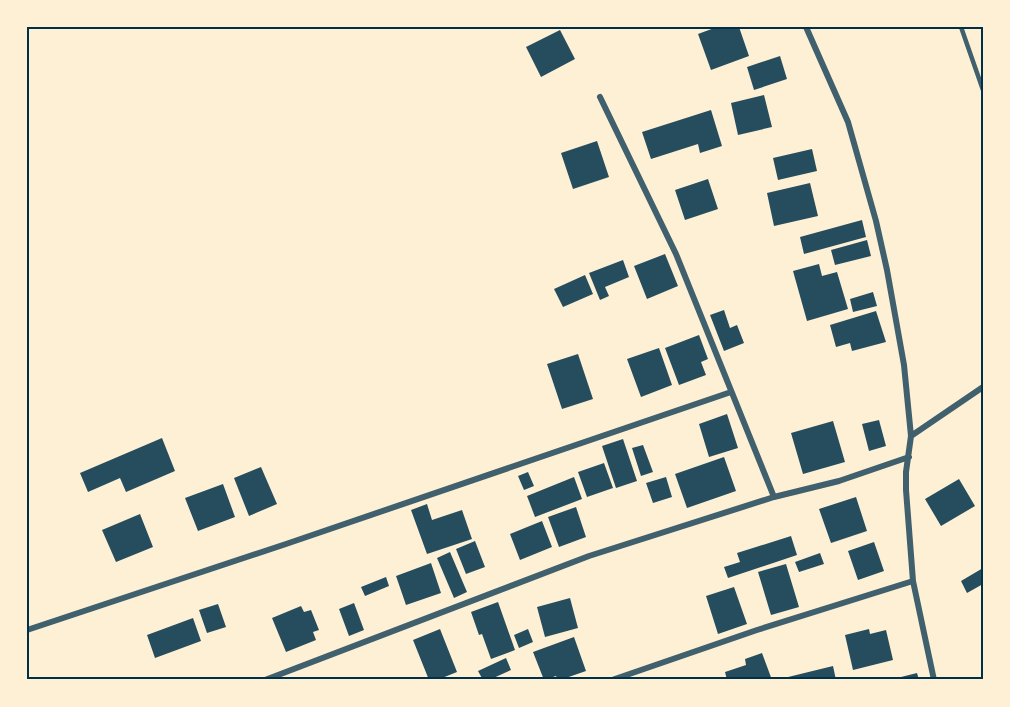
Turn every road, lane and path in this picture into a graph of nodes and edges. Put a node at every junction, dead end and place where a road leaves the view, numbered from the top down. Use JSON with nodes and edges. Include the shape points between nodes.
{"nodes":[{"id":1,"x":806,"y":27,"type":"edge"},
{"id":2,"x":961,"y":27,"type":"edge"},
{"id":3,"x":983,"y":90,"type":"edge"},
{"id":4,"x":600,"y":97,"type":"dead end"},
{"id":5,"x":983,"y":387,"type":"edge"},
{"id":6,"x":731,"y":392,"type":"junction"},
{"id":7,"x":911,"y":436,"type":"junction"},
{"id":8,"x":909,"y":457,"type":"junction"},
{"id":9,"x":774,"y":497,"type":"junction"},
{"id":10,"x":913,"y":581,"type":"junction"},
{"id":11,"x":27,"y":630,"type":"edge"},
{"id":12,"x":265,"y":680,"type":"edge"},
{"id":13,"x":612,"y":680,"type":"edge"},
{"id":14,"x":934,"y":680,"type":"edge"}],
"edges":[{"from":1,"to":7,"type":"street","via":[[848,122],[876,220],[904,365]]},
{"from":2,"to":3,"type":"lane"},
{"from":4,"to":6,"type":"street","via":[[676,254]]},
{"from":5,"to":7,"type":"street"},
{"from":6,"to":9,"type":"street"},
{"from":6,"to":11,"type":"street"},
{"from":7,"to":8,"type":"street"},
{"from":8,"to":9,"type":"street"},
{"from":8,"to":10,"type":"street","via":[[906,490]]},
{"from":9,"to":12,"type":"street","via":[[589,556]]},
{"from":10,"to":13,"type":"street"},
{"from":10,"to":14,"type":"street"}]}
